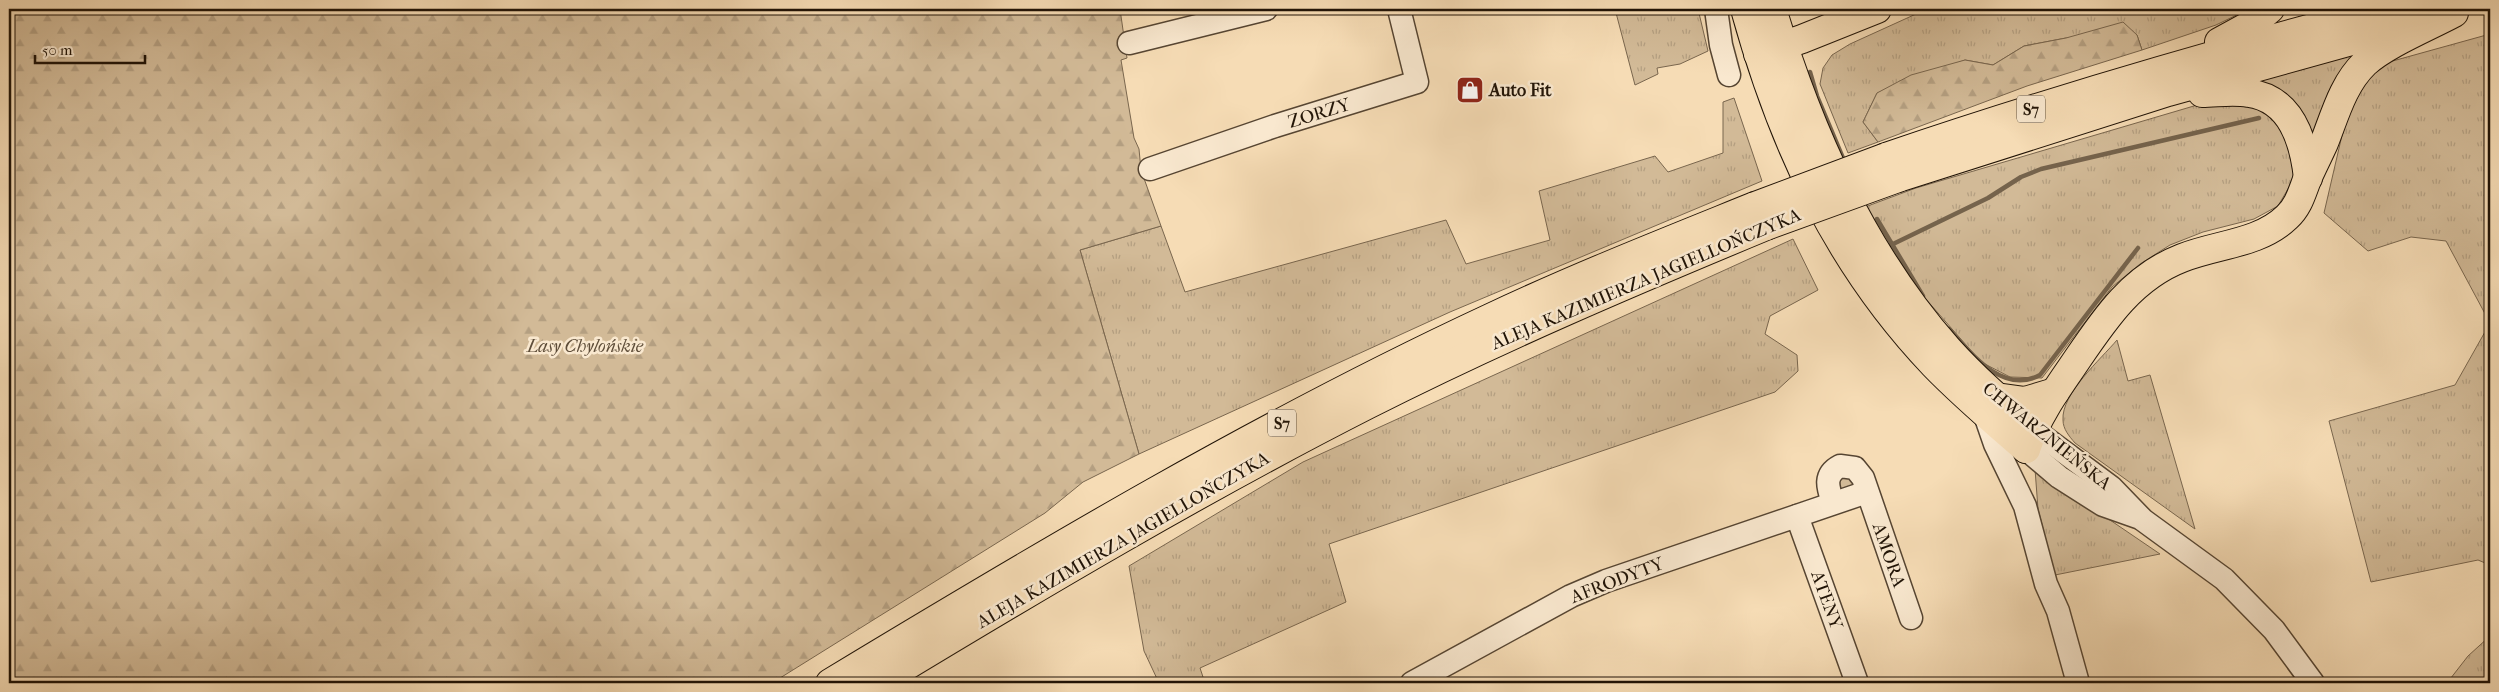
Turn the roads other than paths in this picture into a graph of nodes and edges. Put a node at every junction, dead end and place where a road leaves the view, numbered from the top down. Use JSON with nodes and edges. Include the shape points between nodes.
{"nodes":[{"id":1,"x":1266,"y":9,"type":"edge"},
{"id":2,"x":1399,"y":9,"type":"edge"},
{"id":3,"x":1716,"y":9,"type":"edge"},
{"id":4,"x":1745,"y":9,"type":"edge"},
{"id":5,"x":1772,"y":9,"type":"edge"},
{"id":6,"x":1877,"y":9,"type":"edge"},
{"id":7,"x":2270,"y":9,"type":"edge"},
{"id":8,"x":2383,"y":9,"type":"edge"},
{"id":9,"x":2462,"y":11,"type":"edge"},
{"id":10,"x":1129,"y":43,"type":"dead end"},
{"id":11,"x":1771,"y":50,"type":"junction"},
{"id":12,"x":2176,"y":65,"type":"junction"},
{"id":13,"x":1729,"y":75,"type":"dead end"},
{"id":14,"x":2168,"y":92,"type":"junction"},
{"id":15,"x":1892,"y":168,"type":"junction"},
{"id":16,"x":1150,"y":170,"type":"dead end"},
{"id":17,"x":2308,"y":178,"type":"junction"},
{"id":18,"x":1760,"y":216,"type":"junction"},
{"id":19,"x":2054,"y":392,"type":"junction"},
{"id":20,"x":1991,"y":406,"type":"junction"},
{"id":21,"x":2030,"y":439,"type":"junction"},
{"id":22,"x":1867,"y":492,"type":"junction"},
{"id":23,"x":1833,"y":503,"type":"junction"},
{"id":24,"x":2025,"y":506,"type":"junction"},
{"id":25,"x":1797,"y":516,"type":"junction"},
{"id":26,"x":2046,"y":584,"type":"junction"},
{"id":27,"x":1911,"y":618,"type":"dead end"},
{"id":28,"x":1422,"y":681,"type":"edge"},
{"id":29,"x":830,"y":683,"type":"edge"},
{"id":30,"x":878,"y":683,"type":"edge"},
{"id":31,"x":1857,"y":683,"type":"edge"},
{"id":32,"x":2065,"y":683,"type":"edge"},
{"id":33,"x":2078,"y":683,"type":"edge"},
{"id":34,"x":2313,"y":683,"type":"edge"}],
"edges":[{"from":1,"to":10,"type":"street"},
{"from":2,"to":16,"type":"street","name":"ZORZY","via":[[1417,82]]},
{"from":3,"to":13,"type":"street","via":[[1720,45]]},
{"from":4,"to":11,"type":"main road","name":"CHWARZNIEŃSKA"},
{"from":5,"to":11,"type":"main road","name":"CHWARZNIEŃSKA"},
{"from":6,"to":11,"type":"main road"},
{"from":7,"to":12,"type":"main road","via":[[2252,24]]},
{"from":8,"to":12,"type":"main road","name":"ALEJA KAZIMIERZA JAGIELLOŃCZYKA","number":"S7"},
{"from":9,"to":14,"type":"main road","name":"ALEJA KAZIMIERZA JAGIELLOŃCZYKA","number":"S7"},
{"from":9,"to":17,"type":"main road","via":[[2366,63],[2340,99]]},
{"from":11,"to":20,"type":"main road","name":"CHWARZNIEŃSKA","via":[[1772,100],[1819,204],[1843,247],[1865,280],[1935,366]]},
{"from":12,"to":15,"type":"main road","name":"ALEJA KAZIMIERZA JAGIELLOŃCZYKA","number":"S7","via":[[1992,121]]},
{"from":14,"to":15,"type":"main road","name":"ALEJA KAZIMIERZA JAGIELLOŃCZYKA","number":"S7"},
{"from":14,"to":17,"type":"main road","via":[[2234,91],[2267,98],[2282,110],[2302,139]]},
{"from":15,"to":18,"type":"main road","name":"ALEJA KAZIMIERZA JAGIELLOŃCZYKA","number":"S7","bridge":true},
{"from":17,"to":19,"type":"main road","via":[[2296,206],[2282,222],[2248,239],[2184,257],[2146,277],[2107,315]]},
{"from":18,"to":29,"type":"main road","name":"ALEJA KAZIMIERZA JAGIELLOŃCZYKA","number":"S7","via":[[1560,286],[1354,385],[1068,541]]},
{"from":18,"to":30,"type":"main road","name":"ALEJA KAZIMIERZA JAGIELLOŃCZYKA","number":"S7","via":[[1366,405],[1174,509]]},
{"from":19,"to":20,"type":"main road","via":[[2025,402]]},
{"from":19,"to":21,"type":"main road"},
{"from":20,"to":21,"type":"main road","name":"CHWARZNIEŃSKA"},
{"from":20,"to":24,"type":"street","name":"CHWARZNIEŃSKA","via":[[1995,444]]},
{"from":21,"to":24,"type":"street","name":"CHWARZNIEŃSKA"},
{"from":21,"to":34,"type":"street","name":"CHWARZNIEŃSKA","via":[[2059,477],[2103,505],[2143,520],[2201,560],[2274,630]]},
{"from":22,"to":23,"type":"street","name":"AFRODYTY"},
{"from":22,"to":23,"type":"street","via":[[1858,470],[1840,466],[1832,471],[1828,482]]},
{"from":22,"to":27,"type":"street","name":"AMORA"},
{"from":23,"to":25,"type":"street","name":"AFRODYTY"},
{"from":24,"to":26,"type":"street","name":"CHWARZNIEŃSKA"},
{"from":25,"to":28,"type":"street","name":"AFRODYTY","via":[[1580,592]]},
{"from":25,"to":31,"type":"street","name":"ATENY"},
{"from":26,"to":32,"type":"street","name":"CHWARZNIEŃSKA","via":[[2044,615]]},
{"from":26,"to":33,"type":"street","name":"CHWARZNIEŃSKA","via":[[2058,610]]}]}
